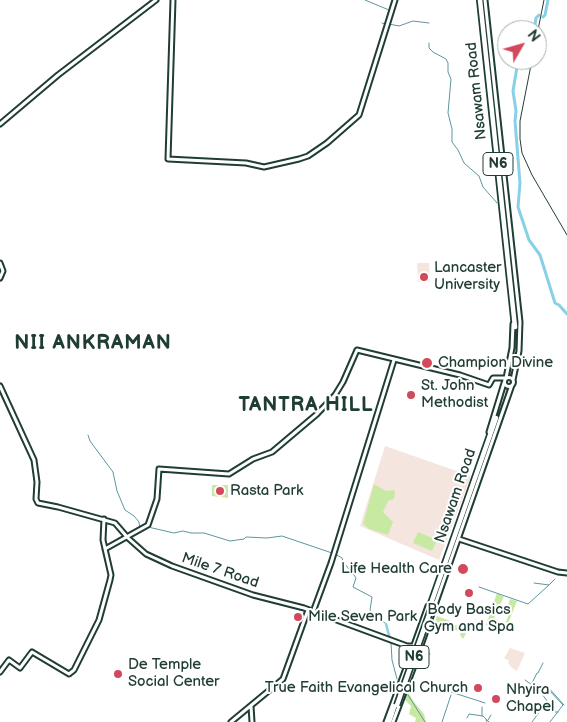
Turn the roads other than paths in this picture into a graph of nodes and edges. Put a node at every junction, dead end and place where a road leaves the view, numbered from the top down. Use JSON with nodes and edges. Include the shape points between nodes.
{"nodes":[{"id":1,"x":156,"y":0,"type":"edge"},
{"id":2,"x":173,"y":0,"type":"edge"},
{"id":3,"x":394,"y":0,"type":"edge"},
{"id":4,"x":481,"y":0,"type":"edge"},
{"id":5,"x":0,"y":124,"type":"edge"},
{"id":6,"x":0,"y":263,"type":"edge"},
{"id":7,"x":0,"y":278,"type":"edge"},
{"id":8,"x":516,"y":327,"type":"tunnel mouth"},
{"id":9,"x":394,"y":360,"type":"junction"},
{"id":10,"x":504,"y":380,"type":"junction"},
{"id":11,"x":513,"y":380,"type":"junction"},
{"id":12,"x":512,"y":385,"type":"junction"},
{"id":13,"x":0,"y":386,"type":"edge"},
{"id":14,"x":497,"y":419,"type":"tunnel mouth"},
{"id":15,"x":104,"y":519,"type":"junction"},
{"id":16,"x":128,"y":538,"type":"junction"},
{"id":17,"x":459,"y":539,"type":"junction"},
{"id":18,"x":106,"y":549,"type":"junction"},
{"id":19,"x":567,"y":573,"type":"edge"},
{"id":20,"x":308,"y":610,"type":"junction"},
{"id":21,"x":313,"y":612,"type":"junction"},
{"id":22,"x":412,"y":648,"type":"junction"},
{"id":23,"x":420,"y":648,"type":"junction"},
{"id":24,"x":418,"y":654,"type":"junction"},
{"id":25,"x":0,"y":672,"type":"edge"},
{"id":26,"x":251,"y":706,"type":"junction"},
{"id":27,"x":231,"y":722,"type":"edge"},
{"id":28,"x":252,"y":722,"type":"edge"},
{"id":29,"x":390,"y":722,"type":"edge"}],
"edges":[{"from":1,"to":5,"type":"street"},
{"from":2,"to":3,"type":"street","via":[[168,159],[264,167],[308,156],[360,114]]},
{"from":4,"to":8,"type":"highway","name":"Nsawam Road","number":"N6"},
{"from":4,"to":10,"type":"street","via":[[513,321],[512,348]]},
{"from":4,"to":11,"type":"street","via":[[520,322]]},
{"from":6,"to":7,"type":"street","via":[[3,271]]},
{"from":9,"to":10,"type":"street","via":[[489,385],[492,378]]},
{"from":9,"to":16,"type":"street","via":[[357,350],[344,382],[317,414],[272,452],[229,474],[159,469],[157,497],[147,527]]},
{"from":9,"to":21,"type":"street"},
{"from":10,"to":11,"type":"street","via":[[510,377]]},
{"from":10,"to":12,"type":"street","via":[[507,386]]},
{"from":10,"to":22,"type":"street","via":[[474,476]]},
{"from":11,"to":12,"type":"street"},
{"from":12,"to":17,"type":"street"},
{"from":13,"to":15,"type":"street","name":"Mile 7 Road","via":[[34,460],[36,501]]},
{"from":14,"to":29,"type":"highway","name":"Nsawam Road","number":"N6","bridge":true},
{"from":15,"to":16,"type":"street","name":"Mile 7 Road","via":[[116,523]]},
{"from":15,"to":18,"type":"street"},
{"from":16,"to":18,"type":"street"},
{"from":16,"to":20,"type":"street","name":"Mile 7 Road","via":[[146,554],[166,564],[244,592]]},
{"from":17,"to":19,"type":"street"},
{"from":17,"to":23,"type":"street"},
{"from":18,"to":25,"type":"street","via":[[111,575],[102,614],[72,672],[69,674],[32,652],[20,668],[9,660]]},
{"from":20,"to":21,"type":"street","name":"Mile 7 Road"},
{"from":20,"to":26,"type":"street","via":[[283,679]]},
{"from":21,"to":22,"type":"street","name":"Mile 7 Road"},
{"from":22,"to":23,"type":"street"},
{"from":22,"to":24,"type":"street","via":[[413,654]]},
{"from":22,"to":29,"type":"street"},
{"from":23,"to":24,"type":"street"},
{"from":24,"to":29,"type":"street"},
{"from":26,"to":27,"type":"street"},
{"from":26,"to":28,"type":"street"}]}
